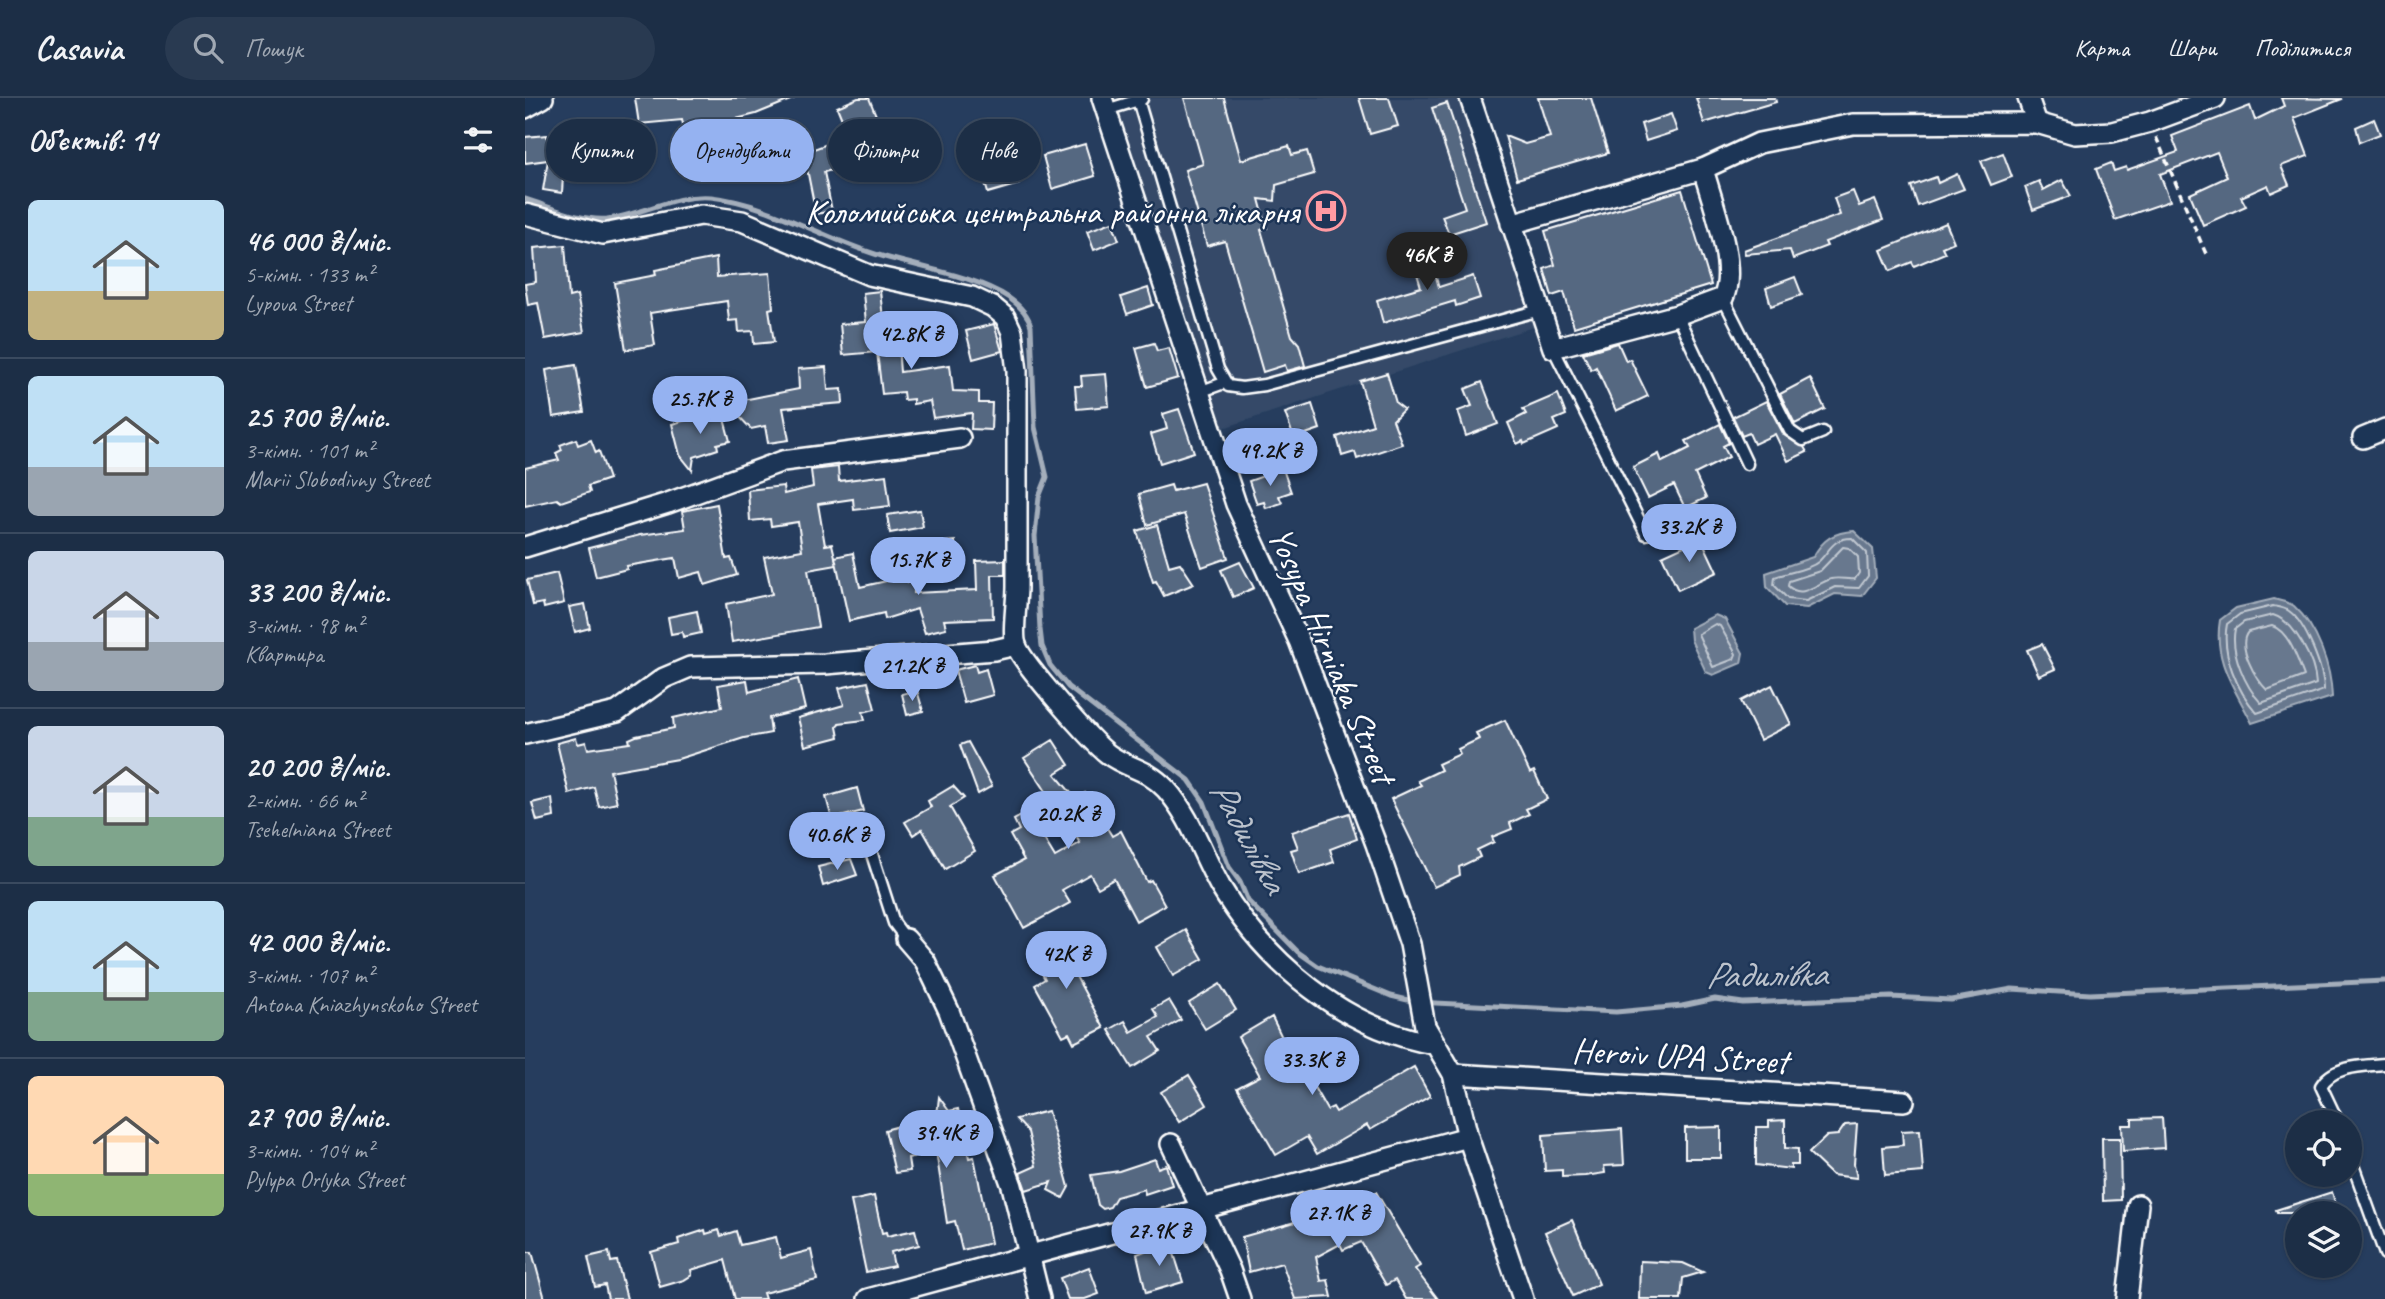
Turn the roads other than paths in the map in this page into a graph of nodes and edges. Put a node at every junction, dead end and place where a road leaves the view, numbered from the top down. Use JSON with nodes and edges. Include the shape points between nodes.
{"nodes":[{"id":1,"x":543,"y":98,"type":"edge"},
{"id":2,"x":1471,"y":98,"type":"edge"},
{"id":3,"x":2028,"y":98,"type":"edge"},
{"id":4,"x":2215,"y":98,"type":"edge"},
{"id":5,"x":1141,"y":99,"type":"edge"},
{"id":6,"x":1104,"y":104,"type":"edge"},
{"id":7,"x":525,"y":108,"type":"edge"},
{"id":8,"x":2037,"y":123,"type":"junction"},
{"id":9,"x":1703,"y":169,"type":"junction"},
{"id":10,"x":525,"y":214,"type":"edge"},
{"id":11,"x":1511,"y":224,"type":"junction"},
{"id":12,"x":1723,"y":298,"type":"junction"},
{"id":13,"x":1540,"y":310,"type":"junction"},
{"id":14,"x":1677,"y":315,"type":"junction"},
{"id":15,"x":1553,"y":348,"type":"junction"},
{"id":16,"x":1224,"y":383,"type":"junction"},
{"id":17,"x":1199,"y":392,"type":"junction"},
{"id":18,"x":2385,"y":429,"type":"edge"},
{"id":19,"x":1823,"y":432,"type":"dead end"},
{"id":20,"x":960,"y":438,"type":"dead end"},
{"id":21,"x":2363,"y":438,"type":"dead end"},
{"id":22,"x":1747,"y":464,"type":"dead end"},
{"id":23,"x":1646,"y":534,"type":"dead end"},
{"id":24,"x":525,"y":547,"type":"edge"},
{"id":25,"x":1016,"y":645,"type":"junction"},
{"id":26,"x":525,"y":734,"type":"edge"},
{"id":27,"x":870,"y":848,"type":"dead end"},
{"id":28,"x":907,"y":939,"type":"joint"},
{"id":29,"x":1434,"y":1044,"type":"junction"},
{"id":30,"x":2385,"y":1064,"type":"edge"},
{"id":31,"x":1453,"y":1074,"type":"junction"},
{"id":32,"x":1904,"y":1101,"type":"dead end"},
{"id":33,"x":2331,"y":1110,"type":"edge"},
{"id":34,"x":1468,"y":1137,"type":"junction"},
{"id":35,"x":1171,"y":1144,"type":"dead end"},
{"id":36,"x":2361,"y":1187,"type":"edge"},
{"id":37,"x":2138,"y":1205,"type":"dead end"},
{"id":38,"x":1202,"y":1209,"type":"junction"},
{"id":39,"x":2385,"y":1254,"type":"edge"},
{"id":40,"x":1029,"y":1255,"type":"junction"},
{"id":41,"x":868,"y":1299,"type":"edge"},
{"id":42,"x":1040,"y":1299,"type":"edge"},
{"id":43,"x":1240,"y":1299,"type":"edge"},
{"id":44,"x":1523,"y":1299,"type":"edge"},
{"id":45,"x":2127,"y":1299,"type":"edge"}],
"edges":[{"from":1,"to":7,"type":"street"},
{"from":2,"to":11,"type":"street"},
{"from":3,"to":8,"type":"street"},
{"from":4,"to":8,"type":"street","via":[[2112,132],[2075,134]]},
{"from":5,"to":6,"type":"lane"},
{"from":5,"to":16,"type":"lane"},
{"from":6,"to":17,"type":"street","name":"Yosypa Hirniaka Street"},
{"from":8,"to":9,"type":"street","via":[[1853,124],[1759,143]]},
{"from":9,"to":11,"type":"street"},
{"from":9,"to":12,"type":"street","via":[[1730,285]]},
{"from":10,"to":25,"type":"street","via":[[603,234],[719,215],[869,275],[972,297],[1005,317],[1012,332],[1017,371]]},
{"from":11,"to":13,"type":"street"},
{"from":12,"to":14,"type":"street"},
{"from":12,"to":19,"type":"lane","via":[[1790,431],[1803,440]]},
{"from":13,"to":15,"type":"street"},
{"from":13,"to":16,"type":"lane","via":[[1264,385],[1243,388]]},
{"from":14,"to":15,"type":"street"},
{"from":14,"to":22,"type":"lane"},
{"from":15,"to":23,"type":"lane"},
{"from":16,"to":17,"type":"lane"},
{"from":17,"to":29,"type":"street","name":"Yosypa Hirniaka Street","via":[[1242,520],[1299,641],[1336,734],[1411,944],[1421,1010]]},
{"from":18,"to":21,"type":"street"},
{"from":20,"to":24,"type":"street","via":[[783,461]]},
{"from":25,"to":26,"type":"street","via":[[825,664],[690,667],[664,678],[617,712]]},
{"from":25,"to":29,"type":"street","via":[[1066,712],[1109,755],[1144,770],[1166,790],[1186,817],[1220,886],[1282,966],[1314,992],[1373,1024]]},
{"from":27,"to":28,"type":"lane","via":[[894,923]]},
{"from":28,"to":40,"type":"street","via":[[925,961],[949,1010],[1012,1186]]},
{"from":29,"to":31,"type":"street","name":"Yosypa Hirniaka Street"},
{"from":30,"to":33,"type":"lane","via":[[2355,1066],[2325,1079],[2322,1093]]},
{"from":31,"to":32,"type":"street","name":"Heroiv UPA Street"},
{"from":31,"to":34,"type":"street","name":"Yosypa Hirniaka Street"},
{"from":34,"to":38,"type":"street"},
{"from":34,"to":44,"type":"street","name":"Yosypa Hirniaka Street"},
{"from":35,"to":38,"type":"street"},
{"from":36,"to":39,"type":"lane"},
{"from":37,"to":45,"type":"street"},
{"from":38,"to":40,"type":"street"},
{"from":38,"to":43,"type":"street"},
{"from":40,"to":41,"type":"street"},
{"from":40,"to":42,"type":"street"}]}
